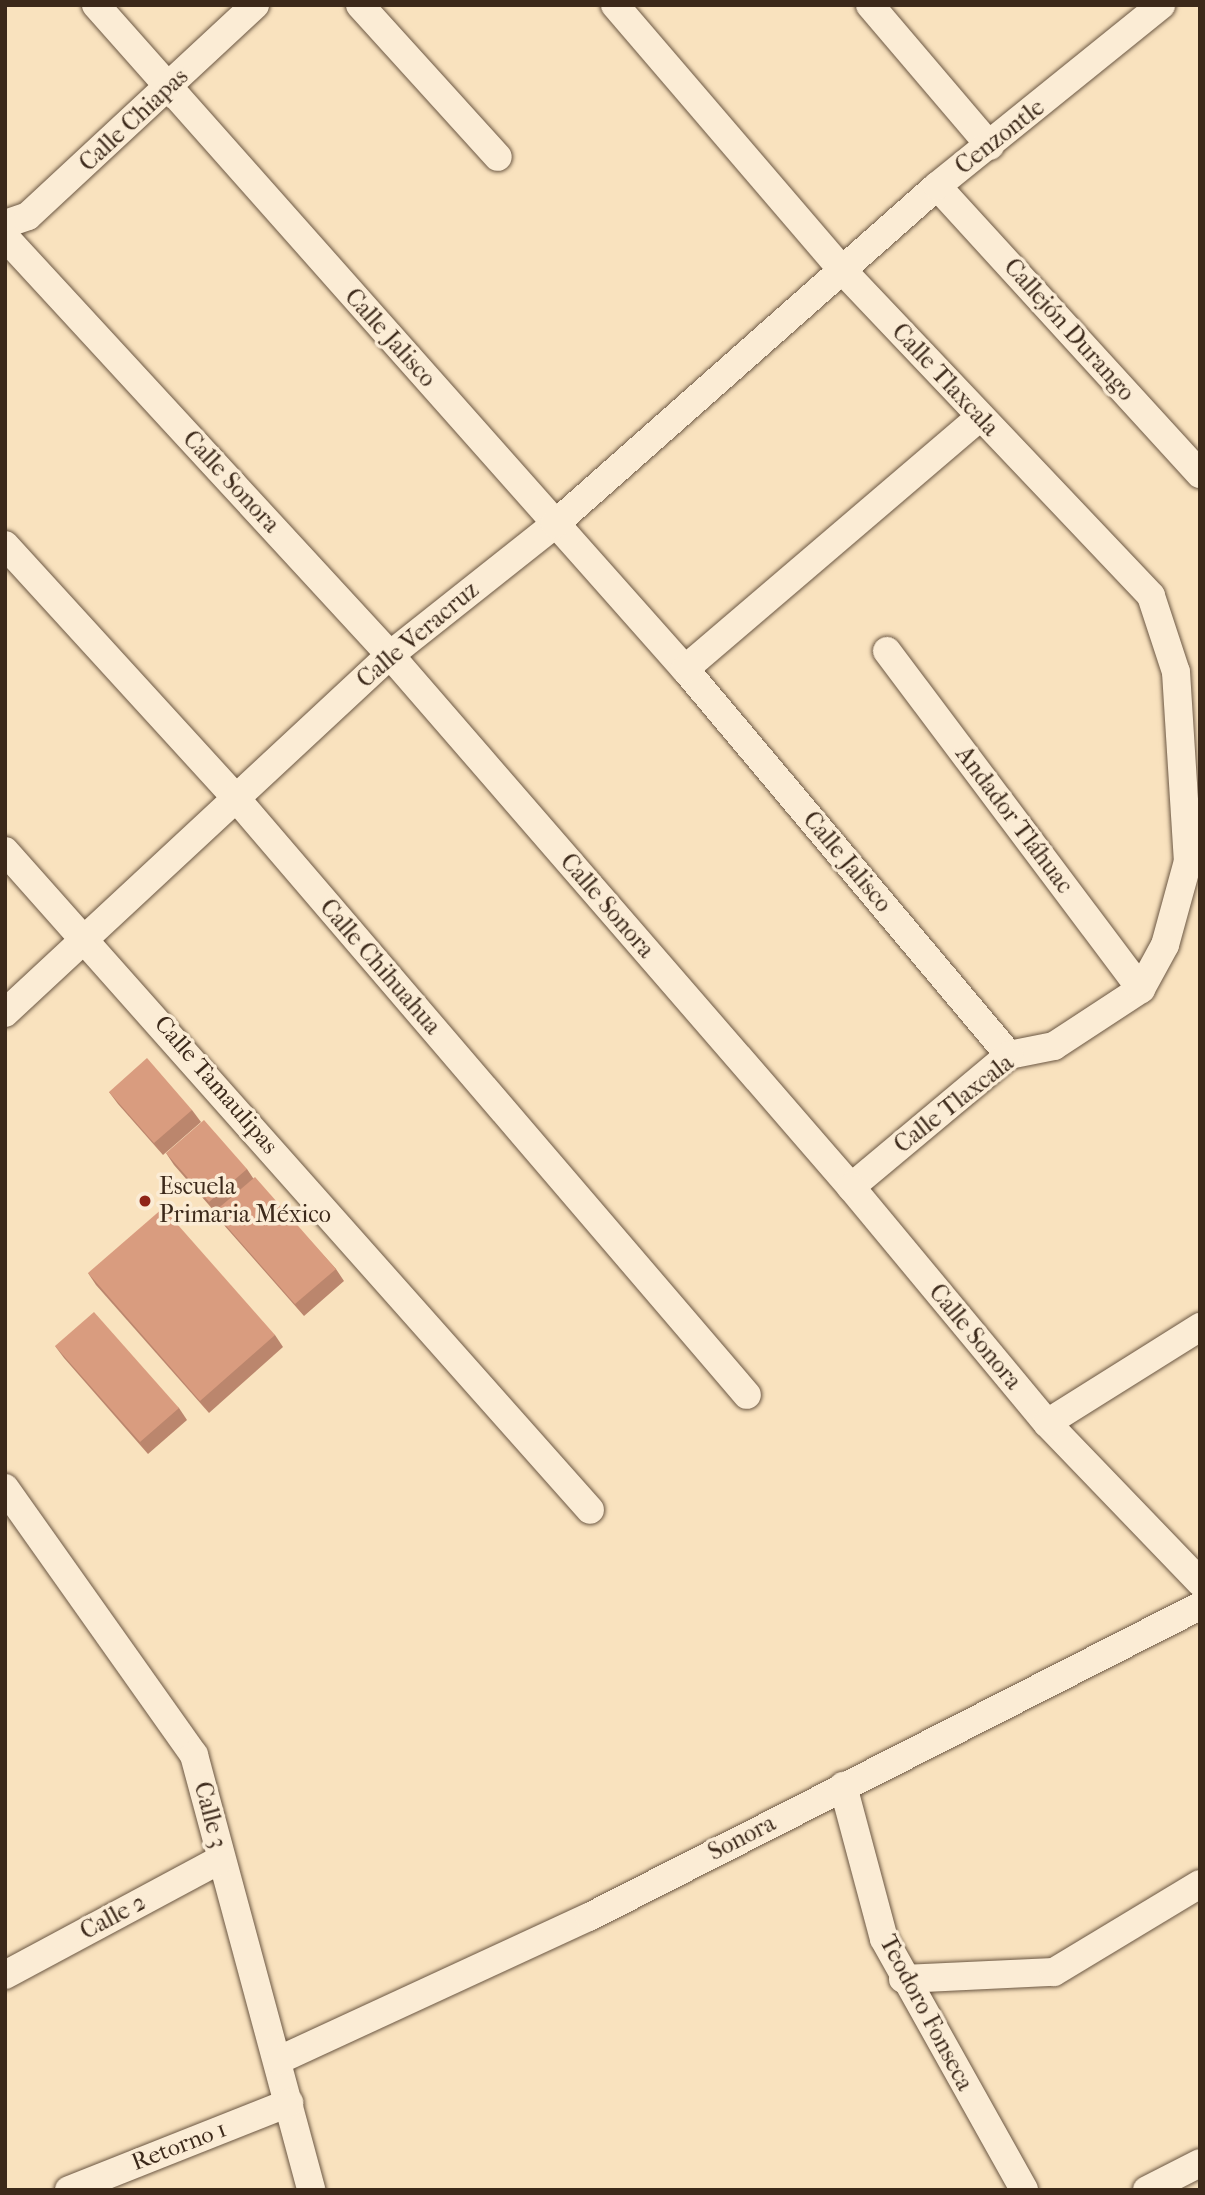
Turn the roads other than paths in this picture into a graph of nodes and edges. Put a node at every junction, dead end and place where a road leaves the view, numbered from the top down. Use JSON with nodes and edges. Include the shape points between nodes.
{"nodes":[{"id":1,"x":96,"y":5,"type":"edge"},
{"id":2,"x":255,"y":5,"type":"edge"},
{"id":3,"x":360,"y":5,"type":"edge"},
{"id":4,"x":615,"y":5,"type":"edge"},
{"id":5,"x":870,"y":5,"type":"edge"},
{"id":6,"x":1142,"y":11,"type":"edge"},
{"id":7,"x":169,"y":89,"type":"junction"},
{"id":8,"x":990,"y":146,"type":"junction"},
{"id":9,"x":498,"y":157,"type":"dead end"},
{"id":10,"x":937,"y":186,"type":"junction"},
{"id":11,"x":5,"y":224,"type":"edge"},
{"id":12,"x":5,"y":237,"type":"edge"},
{"id":13,"x":844,"y":272,"type":"junction"},
{"id":14,"x":980,"y":417,"type":"junction"},
{"id":15,"x":1200,"y":474,"type":"edge"},
{"id":16,"x":555,"y":524,"type":"junction"},
{"id":17,"x":5,"y":545,"type":"edge"},
{"id":18,"x":887,"y":650,"type":"dead end"},
{"id":19,"x":390,"y":655,"type":"junction"},
{"id":20,"x":685,"y":669,"type":"junction"},
{"id":21,"x":1192,"y":793,"type":"edge"},
{"id":22,"x":235,"y":797,"type":"junction"},
{"id":23,"x":5,"y":850,"type":"edge"},
{"id":24,"x":86,"y":937,"type":"junction"},
{"id":25,"x":1141,"y":989,"type":"junction"},
{"id":26,"x":5,"y":1013,"type":"edge"},
{"id":27,"x":1009,"y":1055,"type":"junction"},
{"id":28,"x":851,"y":1187,"type":"junction"},
{"id":29,"x":1200,"y":1327,"type":"edge"},
{"id":30,"x":747,"y":1395,"type":"dead end"},
{"id":31,"x":1047,"y":1423,"type":"junction"},
{"id":32,"x":5,"y":1488,"type":"edge"},
{"id":33,"x":590,"y":1510,"type":"dead end"},
{"id":34,"x":1200,"y":1582,"type":"edge"},
{"id":35,"x":1200,"y":1606,"type":"edge"},
{"id":36,"x":843,"y":1786,"type":"junction"},
{"id":37,"x":222,"y":1859,"type":"junction"},
{"id":38,"x":1200,"y":1884,"type":"edge"},
{"id":39,"x":5,"y":1975,"type":"edge"},
{"id":40,"x":903,"y":1979,"type":"junction"},
{"id":41,"x":279,"y":2060,"type":"junction"},
{"id":42,"x":289,"y":2103,"type":"junction"},
{"id":43,"x":1200,"y":2163,"type":"edge"},
{"id":44,"x":69,"y":2190,"type":"edge"},
{"id":45,"x":311,"y":2190,"type":"edge"},
{"id":46,"x":1024,"y":2190,"type":"edge"},
{"id":47,"x":1147,"y":2190,"type":"edge"}],
"edges":[{"from":1,"to":7,"type":"street","name":"Calle Jalisco"},
{"from":2,"to":7,"type":"street","name":"Calle Chiapas"},
{"from":3,"to":9,"type":"street"},
{"from":4,"to":13,"type":"street","name":"Calle Tlaxcala"},
{"from":5,"to":8,"type":"street"},
{"from":6,"to":8,"type":"street","name":"Cenzontle"},
{"from":7,"to":11,"type":"street","name":"Calle Chiapas","via":[[28,216]]},
{"from":7,"to":16,"type":"street","name":"Calle Jalisco"},
{"from":8,"to":10,"type":"street","name":"Cenzontle"},
{"from":10,"to":13,"type":"street","name":"Cenzontle"},
{"from":10,"to":15,"type":"street","name":"Callejón Durango"},
{"from":12,"to":19,"type":"street","name":"Calle Sonora"},
{"from":13,"to":14,"type":"street","name":"Calle Tlaxcala"},
{"from":13,"to":16,"type":"street","name":"Calle Veracruz"},
{"from":14,"to":20,"type":"street"},
{"from":14,"to":21,"type":"street","name":"Calle Tlaxcala","via":[[1151,596],[1176,672]]},
{"from":16,"to":19,"type":"street","name":"Calle Veracruz"},
{"from":16,"to":20,"type":"street","name":"Calle Jalisco"},
{"from":17,"to":22,"type":"street","name":"Calle Chihuahua"},
{"from":18,"to":25,"type":"street","name":"Andador Tláhuac"},
{"from":19,"to":22,"type":"street","name":"Calle Veracruz"},
{"from":19,"to":28,"type":"street","name":"Calle Sonora"},
{"from":20,"to":27,"type":"street","name":"Calle Jalisco"},
{"from":21,"to":25,"type":"street","name":"Calle Tlaxcala","via":[[1188,861],[1165,945]]},
{"from":22,"to":24,"type":"street","name":"Calle Veracruz"},
{"from":22,"to":30,"type":"street","name":"Calle Chihuahua"},
{"from":23,"to":24,"type":"street","name":"Calle Tamaulipas"},
{"from":24,"to":26,"type":"street","name":"Calle Veracruz"},
{"from":24,"to":33,"type":"street","name":"Calle Tamaulipas"},
{"from":25,"to":27,"type":"street","name":"Calle Tlaxcala","via":[[1054,1046]]},
{"from":27,"to":28,"type":"street","name":"Calle Tlaxcala"},
{"from":28,"to":31,"type":"street","name":"Calle Sonora"},
{"from":29,"to":31,"type":"street"},
{"from":31,"to":34,"type":"street","name":"Calle Sonora"},
{"from":32,"to":37,"type":"street","name":"Calle 3","via":[[194,1755]]},
{"from":35,"to":36,"type":"street","name":"Sonora"},
{"from":36,"to":40,"type":"street","name":"Teodoro Fonseca","via":[[884,1939]]},
{"from":36,"to":41,"type":"street","name":"Sonora","via":[[589,1917]]},
{"from":37,"to":39,"type":"street","name":"Calle 2"},
{"from":37,"to":41,"type":"street","name":"Calle 3"},
{"from":38,"to":40,"type":"street","via":[[1054,1972]]},
{"from":40,"to":46,"type":"street","name":"Teodoro Fonseca"},
{"from":41,"to":42,"type":"street","name":"Calle 3"},
{"from":42,"to":44,"type":"street","name":"Retorno 1"},
{"from":42,"to":45,"type":"street","name":"Calle 3"},
{"from":43,"to":47,"type":"street"}]}
